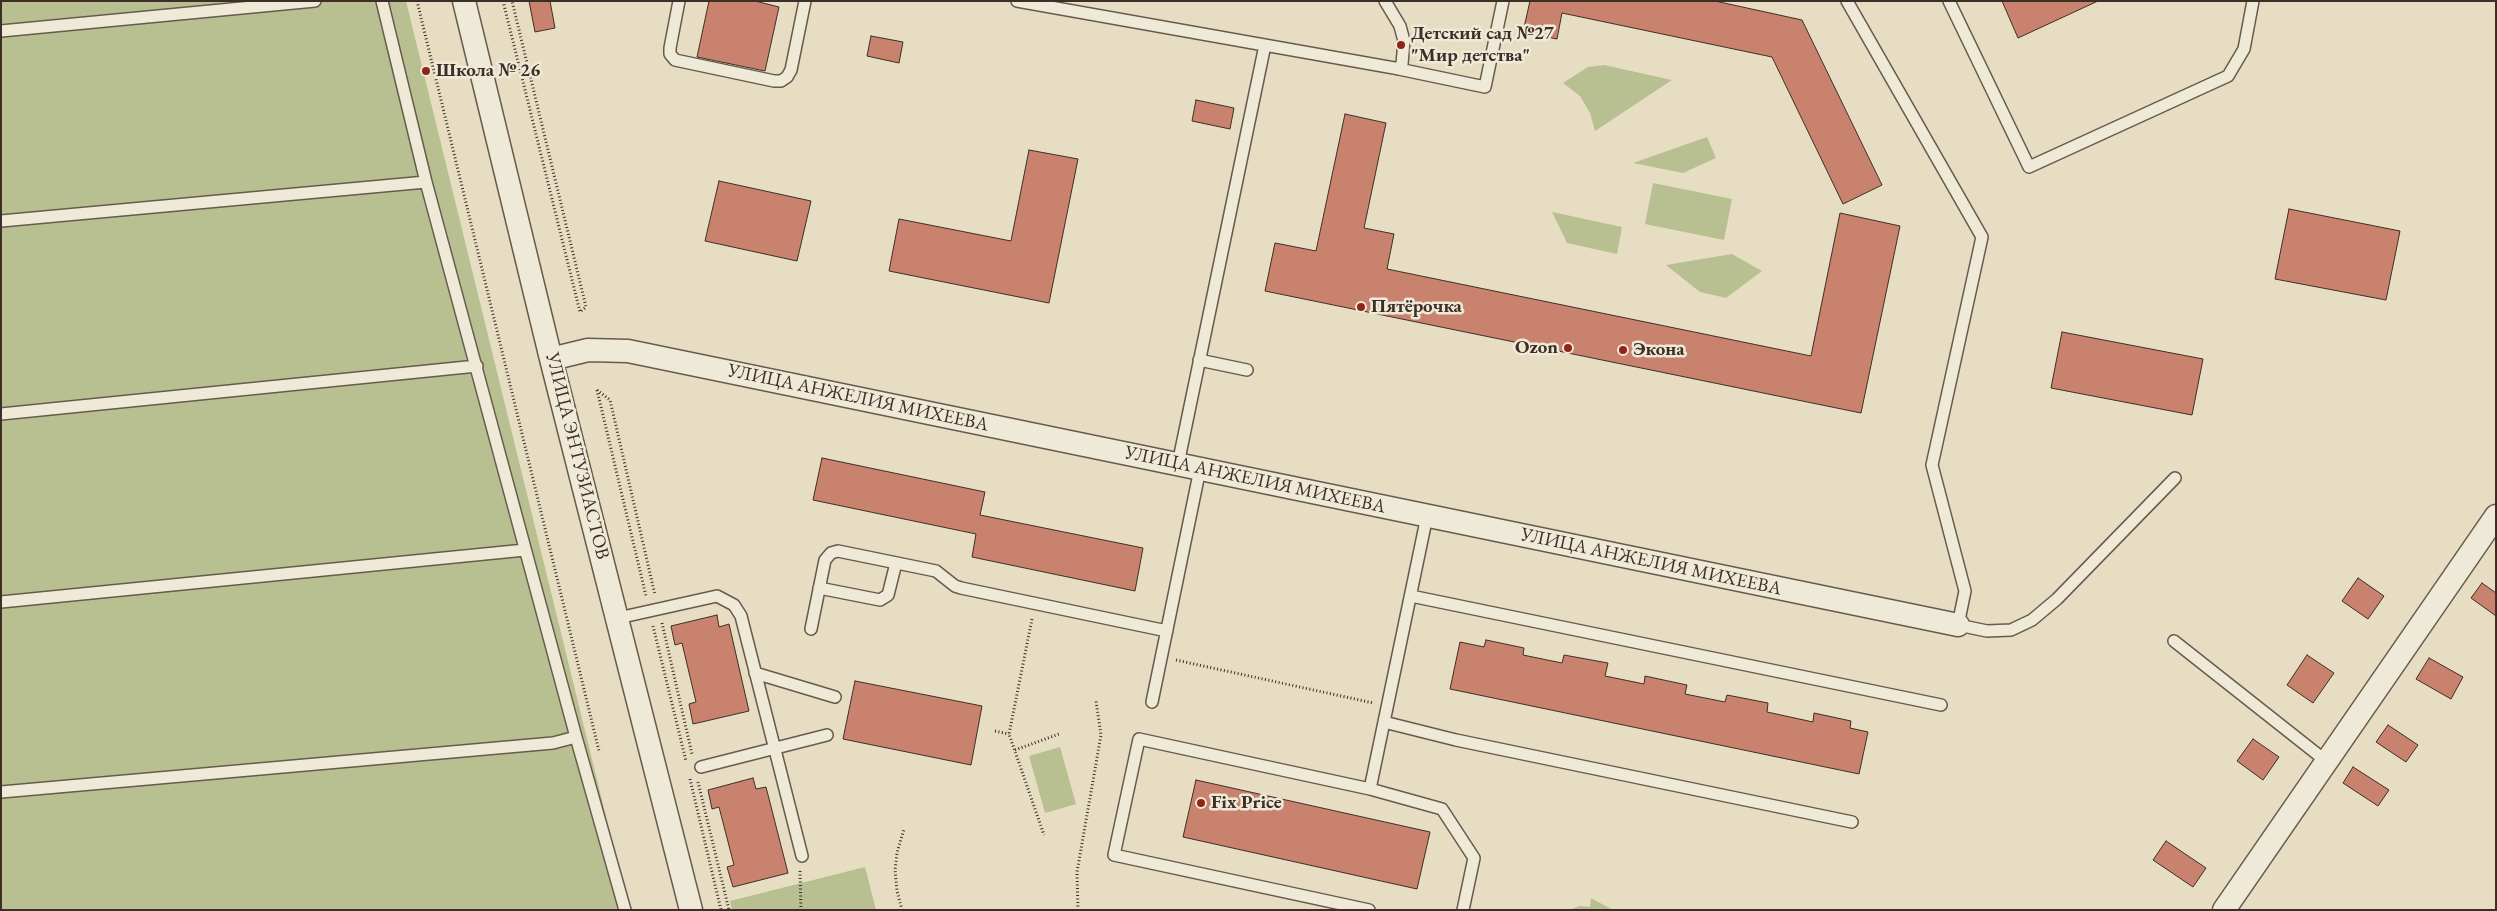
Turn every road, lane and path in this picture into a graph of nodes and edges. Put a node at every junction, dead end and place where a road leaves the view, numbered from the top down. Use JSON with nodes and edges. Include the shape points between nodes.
{"nodes":[{"id":1,"x":315,"y":1,"type":"edge"},
{"id":2,"x":382,"y":1,"type":"edge"},
{"id":3,"x":417,"y":1,"type":"edge"},
{"id":4,"x":464,"y":1,"type":"edge"},
{"id":5,"x":503,"y":1,"type":"edge"},
{"id":6,"x":512,"y":1,"type":"edge"},
{"id":7,"x":679,"y":1,"type":"edge"},
{"id":8,"x":805,"y":1,"type":"edge"},
{"id":9,"x":1017,"y":1,"type":"edge"},
{"id":10,"x":1385,"y":1,"type":"edge"},
{"id":11,"x":1503,"y":1,"type":"edge"},
{"id":12,"x":1847,"y":1,"type":"edge"},
{"id":13,"x":1949,"y":1,"type":"edge"},
{"id":14,"x":2253,"y":1,"type":"edge"},
{"id":15,"x":1,"y":31,"type":"edge"},
{"id":16,"x":1264,"y":45,"type":"junction"},
{"id":17,"x":1394,"y":68,"type":"junction"},
{"id":18,"x":426,"y":182,"type":"junction"},
{"id":19,"x":1,"y":221,"type":"edge"},
{"id":20,"x":552,"y":359,"type":"junction"},
{"id":21,"x":1199,"y":360,"type":"junction"},
{"id":22,"x":477,"y":366,"type":"junction"},
{"id":23,"x":1247,"y":370,"type":"dead end"},
{"id":24,"x":1,"y":414,"type":"edge"},
{"id":25,"x":1178,"y":464,"type":"junction"},
{"id":26,"x":1200,"y":469,"type":"junction"},
{"id":27,"x":2175,"y":478,"type":"dead end"},
{"id":28,"x":1427,"y":516,"type":"junction"},
{"id":29,"x":2496,"y":516,"type":"edge"},
{"id":30,"x":525,"y":550,"type":"junction"},
{"id":31,"x":896,"y":562,"type":"junction"},
{"id":32,"x":819,"y":588,"type":"junction"},
{"id":33,"x":1411,"y":596,"type":"junction"},
{"id":34,"x":1,"y":602,"type":"edge"},
{"id":35,"x":1035,"y":604,"type":"junction"},
{"id":36,"x":654,"y":609,"type":"junction"},
{"id":37,"x":618,"y":618,"type":"junction"},
{"id":38,"x":1958,"y":626,"type":"junction"},
{"id":39,"x":811,"y":629,"type":"dead end"},
{"id":40,"x":1167,"y":631,"type":"junction"},
{"id":41,"x":2174,"y":641,"type":"dead end"},
{"id":42,"x":1162,"y":657,"type":"junction"},
{"id":43,"x":755,"y":673,"type":"junction"},
{"id":44,"x":835,"y":696,"type":"dead end"},
{"id":45,"x":1096,"y":701,"type":"dead end"},
{"id":46,"x":1152,"y":702,"type":"dead end"},
{"id":47,"x":1941,"y":705,"type":"dead end"},
{"id":48,"x":1388,"y":707,"type":"junction"},
{"id":49,"x":1384,"y":722,"type":"junction"},
{"id":50,"x":995,"y":730,"type":"dead end"},
{"id":51,"x":1009,"y":734,"type":"junction"},
{"id":52,"x":1059,"y":734,"type":"dead end"},
{"id":53,"x":827,"y":735,"type":"dead end"},
{"id":54,"x":576,"y":737,"type":"junction"},
{"id":55,"x":774,"y":748,"type":"junction"},
{"id":56,"x":1015,"y":750,"type":"junction"},
{"id":57,"x":600,"y":755,"type":"dead end"},
{"id":58,"x":2326,"y":761,"type":"junction"},
{"id":59,"x":697,"y":768,"type":"junction"},
{"id":60,"x":1370,"y":789,"type":"junction"},
{"id":61,"x":1,"y":792,"type":"edge"},
{"id":62,"x":1852,"y":822,"type":"dead end"},
{"id":63,"x":904,"y":830,"type":"dead end"},
{"id":64,"x":1044,"y":836,"type":"dead end"},
{"id":65,"x":802,"y":856,"type":"joint"},
{"id":66,"x":625,"y":910,"type":"edge"},
{"id":67,"x":691,"y":910,"type":"edge"},
{"id":68,"x":722,"y":910,"type":"edge"},
{"id":69,"x":729,"y":910,"type":"edge"},
{"id":70,"x":800,"y":910,"type":"edge"},
{"id":71,"x":902,"y":910,"type":"edge"},
{"id":72,"x":1078,"y":910,"type":"edge"},
{"id":73,"x":1369,"y":910,"type":"edge"},
{"id":74,"x":1463,"y":910,"type":"edge"},
{"id":75,"x":2224,"y":910,"type":"edge"}],
"edges":[{"from":1,"to":15,"type":"lane"},
{"from":2,"to":18,"type":"lane"},
{"from":3,"to":57,"type":"path"},
{"from":4,"to":20,"type":"street","name":"УЛИЦА ЭНТУЗИАСТОВ"},
{"from":5,"to":6,"type":"path","via":[[580,312],[586,307]]},
{"from":7,"to":8,"type":"lane","via":[[670,48],[675,60],[781,81],[791,70]]},
{"from":9,"to":16,"type":"lane"},
{"from":10,"to":17,"type":"lane","via":[[1400,26],[1404,40],[1402,64],[1398,69]]},
{"from":11,"to":17,"type":"lane","via":[[1485,87]]},
{"from":12,"to":38,"type":"lane","via":[[1982,237],[1932,465],[1965,591]]},
{"from":13,"to":14,"type":"lane","via":[[2030,167],[2228,76],[2244,49]]},
{"from":16,"to":17,"type":"lane"},
{"from":16,"to":21,"type":"lane"},
{"from":18,"to":19,"type":"lane"},
{"from":18,"to":22,"type":"lane"},
{"from":20,"to":25,"type":"street","name":"УЛИЦА АНЖЕЛИЯ МИХЕЕВА","via":[[588,350],[623,350]]},
{"from":20,"to":37,"type":"street","name":"УЛИЦА ЭНТУЗИАСТОВ"},
{"from":21,"to":23,"type":"lane"},
{"from":21,"to":25,"type":"lane"},
{"from":22,"to":24,"type":"lane"},
{"from":22,"to":30,"type":"lane"},
{"from":25,"to":26,"type":"street","name":"УЛИЦА АНЖЕЛИЯ МИХЕЕВА"},
{"from":26,"to":28,"type":"street","name":"УЛИЦА АНЖЕЛИЯ МИХЕЕВА"},
{"from":26,"to":40,"type":"lane"},
{"from":27,"to":38,"type":"lane","via":[[2057,599],[2032,620],[2011,630],[1987,631]]},
{"from":28,"to":33,"type":"lane"},
{"from":28,"to":38,"type":"street","name":"УЛИЦА АНЖЕЛИЯ МИХЕЕВА"},
{"from":29,"to":58,"type":"street"},
{"from":30,"to":34,"type":"lane"},
{"from":30,"to":54,"type":"lane"},
{"from":31,"to":32,"type":"lane","via":[[834,551],[825,560]]},
{"from":31,"to":32,"type":"lane","via":[[888,595],[880,600]]},
{"from":31,"to":35,"type":"lane","via":[[940,572],[951,584],[961,588]]},
{"from":32,"to":39,"type":"lane"},
{"from":33,"to":47,"type":"lane"},
{"from":33,"to":48,"type":"lane"},
{"from":35,"to":40,"type":"lane"},
{"from":35,"to":51,"type":"path"},
{"from":36,"to":36,"type":"path","via":[[597,390],[610,400]]},
{"from":36,"to":37,"type":"lane"},
{"from":36,"to":43,"type":"lane","via":[[717,596],[726,599],[740,616]]},
{"from":36,"to":59,"type":"path"},
{"from":36,"to":68,"type":"path"},
{"from":37,"to":67,"type":"street","name":"УЛИЦА ЭНТУЗИАСТОВ"},
{"from":40,"to":42,"type":"lane"},
{"from":41,"to":58,"type":"lane"},
{"from":42,"to":46,"type":"lane"},
{"from":42,"to":48,"type":"path"},
{"from":43,"to":44,"type":"lane"},
{"from":43,"to":55,"type":"lane"},
{"from":45,"to":72,"type":"path","via":[[1101,735],[1077,872]]},
{"from":48,"to":49,"type":"lane"},
{"from":49,"to":60,"type":"lane"},
{"from":49,"to":62,"type":"lane","via":[[1456,740]]},
{"from":50,"to":51,"type":"path"},
{"from":51,"to":56,"type":"path"},
{"from":52,"to":56,"type":"path"},
{"from":53,"to":55,"type":"lane"},
{"from":54,"to":61,"type":"lane","via":[[554,743]]},
{"from":54,"to":66,"type":"lane"},
{"from":55,"to":59,"type":"lane"},
{"from":55,"to":65,"type":"lane"},
{"from":56,"to":64,"type":"path"},
{"from":58,"to":75,"type":"street"},
{"from":59,"to":69,"type":"path"},
{"from":60,"to":73,"type":"lane","via":[[1139,739],[1114,855]]},
{"from":60,"to":74,"type":"lane","via":[[1442,808],[1474,858]]},
{"from":63,"to":71,"type":"path","via":[[895,870]]},
{"from":65,"to":70,"type":"path"}]}
